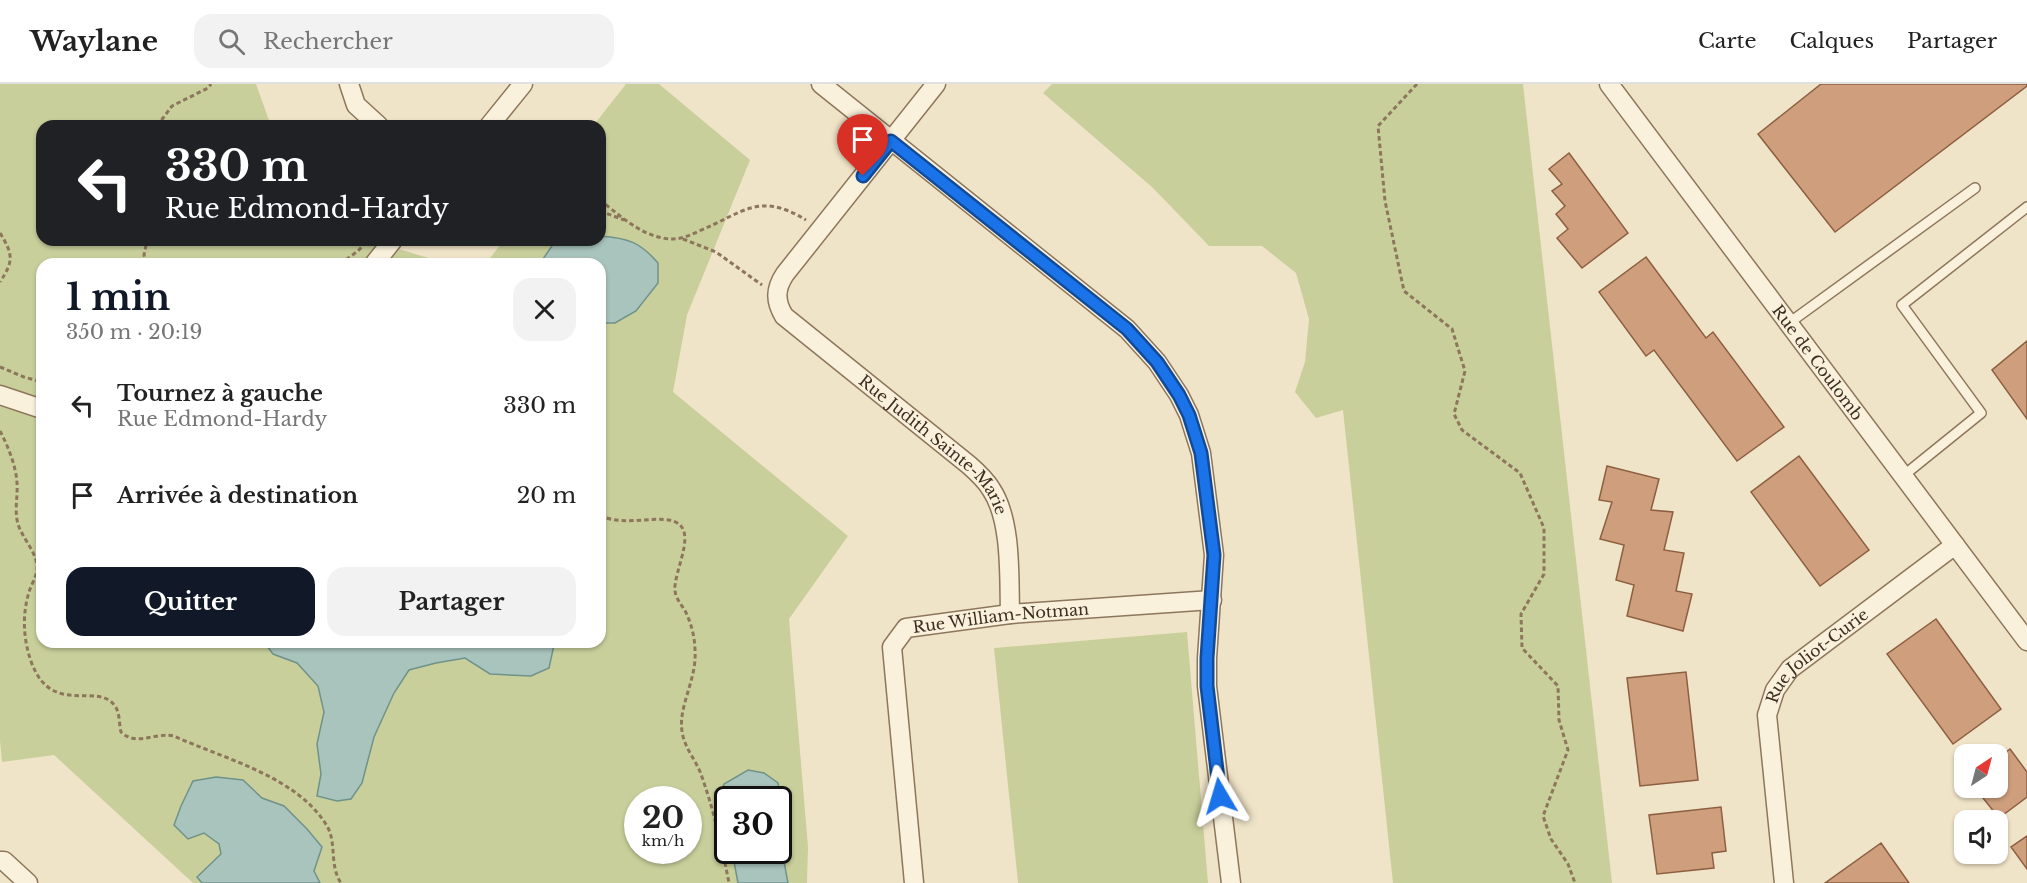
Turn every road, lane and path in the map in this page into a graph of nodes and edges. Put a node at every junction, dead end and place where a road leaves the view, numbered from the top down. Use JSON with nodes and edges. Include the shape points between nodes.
{"nodes":[{"id":1,"x":211,"y":84,"type":"edge"},
{"id":2,"x":349,"y":84,"type":"edge"},
{"id":3,"x":523,"y":84,"type":"edge"},
{"id":4,"x":820,"y":84,"type":"edge"},
{"id":5,"x":936,"y":84,"type":"edge"},
{"id":6,"x":1417,"y":84,"type":"edge"},
{"id":7,"x":1609,"y":84,"type":"edge"},
{"id":8,"x":162,"y":120,"type":"edge"},
{"id":9,"x":372,"y":120,"type":"edge"},
{"id":10,"x":494,"y":120,"type":"edge"},
{"id":11,"x":891,"y":141,"type":"junction"},
{"id":12,"x":1975,"y":189,"type":"dead end"},
{"id":13,"x":606,"y":204,"type":"edge"},
{"id":14,"x":2027,"y":207,"type":"edge"},
{"id":15,"x":606,"y":213,"type":"edge"},
{"id":16,"x":628,"y":221,"type":"junction"},
{"id":17,"x":820,"y":228,"type":"junction"},
{"id":18,"x":0,"y":232,"type":"edge"},
{"id":19,"x":681,"y":239,"type":"junction"},
{"id":20,"x":363,"y":246,"type":"edge"},
{"id":21,"x":388,"y":246,"type":"edge"},
{"id":22,"x":348,"y":258,"type":"edge"},
{"id":23,"x":379,"y":258,"type":"edge"},
{"id":24,"x":0,"y":282,"type":"edge"},
{"id":25,"x":778,"y":289,"type":"junction"},
{"id":26,"x":1789,"y":323,"type":"junction"},
{"id":27,"x":0,"y":367,"type":"edge"},
{"id":28,"x":36,"y":380,"type":"edge"},
{"id":29,"x":0,"y":395,"type":"edge"},
{"id":30,"x":36,"y":408,"type":"edge"},
{"id":31,"x":0,"y":431,"type":"edge"},
{"id":32,"x":1903,"y":476,"type":"junction"},
{"id":33,"x":606,"y":518,"type":"edge"},
{"id":34,"x":1955,"y":545,"type":"junction"},
{"id":35,"x":36,"y":561,"type":"edge"},
{"id":36,"x":36,"y":571,"type":"edge"},
{"id":37,"x":1212,"y":600,"type":"junction"},
{"id":38,"x":1010,"y":614,"type":"junction"},
{"id":39,"x":2027,"y":641,"type":"edge"},
{"id":40,"x":0,"y":861,"type":"edge"},
{"id":41,"x":28,"y":883,"type":"edge"},
{"id":42,"x":340,"y":883,"type":"edge"},
{"id":43,"x":729,"y":883,"type":"edge"},
{"id":44,"x":914,"y":883,"type":"edge"},
{"id":45,"x":1231,"y":883,"type":"edge"},
{"id":46,"x":1575,"y":883,"type":"edge"},
{"id":47,"x":1784,"y":883,"type":"edge"}],
"edges":[{"from":1,"to":8,"type":"path","via":[[172,106]]},
{"from":2,"to":9,"type":"street","via":[[356,105]]},
{"from":3,"to":10,"type":"street"},
{"from":4,"to":11,"type":"street"},
{"from":5,"to":11,"type":"street"},
{"from":6,"to":46,"type":"path","via":[[1378,126],[1385,201],[1404,291],[1452,329],[1465,371],[1454,414],[1462,430],[1520,474],[1544,528],[1544,574],[1521,614],[1522,648],[1558,686],[1559,720],[1568,750],[1544,816],[1551,839]]},
{"from":7,"to":26,"type":"street","name":"Rue de Coulomb"},
{"from":11,"to":17,"type":"street"},
{"from":11,"to":37,"type":"street","via":[[1127,329],[1169,377],[1189,415],[1201,453],[1214,555]]},
{"from":12,"to":26,"type":"lane"},
{"from":13,"to":16,"type":"path"},
{"from":14,"to":32,"type":"lane","via":[[1902,305],[1981,413]]},
{"from":15,"to":16,"type":"path"},
{"from":16,"to":19,"type":"path","via":[[662,238]]},
{"from":17,"to":19,"type":"path","via":[[786,209],[770,205],[748,209]]},
{"from":17,"to":25,"type":"street"},
{"from":18,"to":24,"type":"path","via":[[11,260]]},
{"from":19,"to":25,"type":"path","via":[[716,252],[766,288]]},
{"from":20,"to":22,"type":"path"},
{"from":21,"to":23,"type":"street"},
{"from":25,"to":38,"type":"street","name":"Rue Judith Sainte-Marie","via":[[776,297],[784,316],[969,465],[993,490],[1004,524]]},
{"from":26,"to":32,"type":"street","name":"Rue de Coulomb"},
{"from":27,"to":28,"type":"path"},
{"from":29,"to":30,"type":"street"},
{"from":31,"to":35,"type":"path","via":[[17,481],[18,525]]},
{"from":32,"to":34,"type":"street","name":"Rue de Coulomb"},
{"from":33,"to":43,"type":"path","via":[[628,522],[670,520],[684,530],[675,592],[693,631],[695,668],[682,716],[682,732],[702,778]]},
{"from":34,"to":39,"type":"street","name":"Rue de Coulomb"},
{"from":34,"to":47,"type":"street","name":"Rue Joliot-Curie","via":[[1790,669],[1775,690],[1767,715]]},
{"from":36,"to":42,"type":"path","via":[[24,619],[27,646],[39,678],[56,693],[105,698],[114,704],[126,737],[133,740],[174,736],[289,787],[328,827]]},
{"from":37,"to":38,"type":"street","name":"Rue William-Notman"},
{"from":37,"to":45,"type":"street","via":[[1207,686]]},
{"from":38,"to":44,"type":"street","name":"Rue William-Notman","via":[[906,628],[892,647]]},
{"from":40,"to":41,"type":"street"}]}
